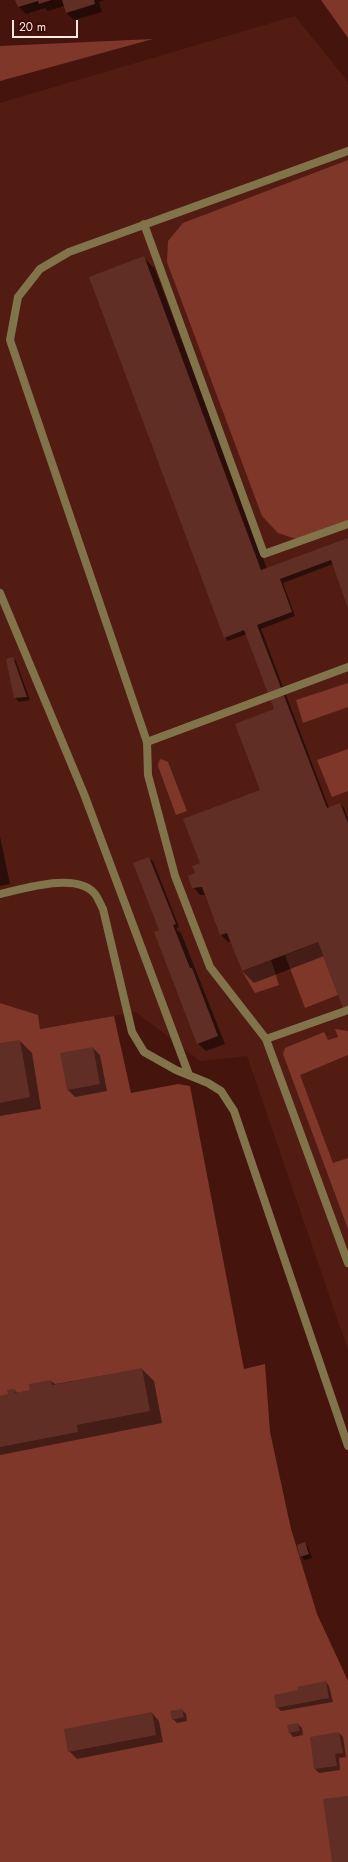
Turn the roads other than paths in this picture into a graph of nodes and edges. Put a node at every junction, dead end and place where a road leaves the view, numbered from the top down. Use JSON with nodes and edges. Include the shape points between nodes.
{"nodes":[{"id":1,"x":348,"y":151,"type":"edge"},
{"id":2,"x":144,"y":224,"type":"junction"},
{"id":3,"x":348,"y":524,"type":"edge"},
{"id":4,"x":0,"y":593,"type":"edge"},
{"id":5,"x":348,"y":668,"type":"edge"},
{"id":6,"x":147,"y":742,"type":"junction"},
{"id":7,"x":0,"y":894,"type":"edge"},
{"id":8,"x":348,"y":1010,"type":"edge"},
{"id":9,"x":266,"y":1039,"type":"junction"},
{"id":10,"x":189,"y":1075,"type":"junction"},
{"id":11,"x":348,"y":1263,"type":"edge"},
{"id":12,"x":348,"y":1446,"type":"edge"}],
"edges":[{"from":1,"to":2,"type":"lane"},
{"from":2,"to":3,"type":"lane","via":[[264,554]]},
{"from":2,"to":6,"type":"lane","via":[[69,252],[40,269],[18,297],[10,340]]},
{"from":4,"to":10,"type":"lane","via":[[84,794]]},
{"from":5,"to":6,"type":"lane"},
{"from":6,"to":9,"type":"lane","via":[[148,775],[175,876],[210,967]]},
{"from":7,"to":10,"type":"lane","via":[[61,882],[86,886],[94,893],[103,909],[132,1032],[144,1052]]},
{"from":8,"to":9,"type":"lane"},
{"from":9,"to":11,"type":"lane"},
{"from":10,"to":12,"type":"lane","via":[[221,1091],[234,1111]]}]}
